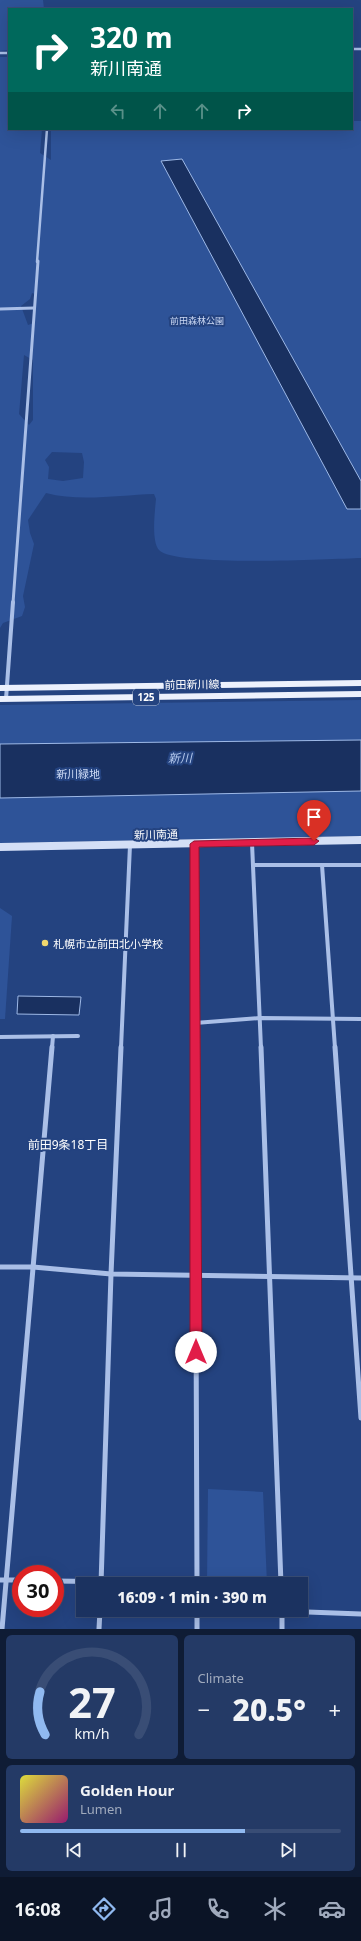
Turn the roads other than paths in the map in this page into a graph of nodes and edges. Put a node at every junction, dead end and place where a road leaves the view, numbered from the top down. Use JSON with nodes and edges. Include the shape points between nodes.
{"nodes":[{"id":1,"x":47,"y":130,"type":"edge"},
{"id":2,"x":34,"y":308,"type":"junction"},
{"id":3,"x":0,"y":309,"type":"edge"},
{"id":4,"x":361,"y":683,"type":"edge"},
{"id":5,"x":4,"y":688,"type":"edge"},
{"id":6,"x":361,"y":694,"type":"edge"},
{"id":7,"x":3,"y":699,"type":"edge"},
{"id":8,"x":361,"y":840,"type":"edge"},
{"id":9,"x":252,"y":843,"type":"junction"},
{"id":10,"x":194,"y":844,"type":"junction"},
{"id":11,"x":130,"y":845,"type":"junction"},
{"id":12,"x":0,"y":848,"type":"edge"},
{"id":13,"x":361,"y":864,"type":"edge"},
{"id":14,"x":253,"y":865,"type":"junction"},
{"id":15,"x":322,"y":865,"type":"junction"},
{"id":16,"x":260,"y":1018,"type":"junction"},
{"id":17,"x":333,"y":1019,"type":"junction"},
{"id":18,"x":361,"y":1019,"type":"edge"},
{"id":19,"x":195,"y":1023,"type":"junction"},
{"id":20,"x":53,"y":1036,"type":"junction"},
{"id":21,"x":78,"y":1036,"type":"dead end"},
{"id":22,"x":0,"y":1037,"type":"edge"},
{"id":23,"x":0,"y":1267,"type":"edge"},
{"id":24,"x":33,"y":1267,"type":"junction"},
{"id":25,"x":111,"y":1274,"type":"junction"},
{"id":26,"x":196,"y":1275,"type":"junction"},
{"id":27,"x":270,"y":1276,"type":"junction"},
{"id":28,"x":351,"y":1278,"type":"junction"},
{"id":29,"x":361,"y":1278,"type":"edge"},
{"id":30,"x":361,"y":1418,"type":"edge"},
{"id":31,"x":101,"y":1577,"type":"edge"},
{"id":32,"x":197,"y":1577,"type":"edge"},
{"id":33,"x":281,"y":1577,"type":"edge"},
{"id":34,"x":3,"y":1580,"type":"edge"},
{"id":35,"x":64,"y":1580,"type":"edge"},
{"id":36,"x":76,"y":1581,"type":"edge"},
{"id":37,"x":308,"y":1612,"type":"edge"},
{"id":38,"x":361,"y":1614,"type":"edge"},
{"id":39,"x":100,"y":1617,"type":"edge"},
{"id":40,"x":197,"y":1617,"type":"edge"},
{"id":41,"x":282,"y":1617,"type":"edge"},
{"id":42,"x":2,"y":1629,"type":"edge"},
{"id":43,"x":99,"y":1629,"type":"edge"},
{"id":44,"x":197,"y":1629,"type":"edge"},
{"id":45,"x":282,"y":1629,"type":"edge"}],
"edges":[{"from":1,"to":2,"type":"street"},
{"from":2,"to":3,"type":"street"},
{"from":2,"to":5,"type":"street"},
{"from":4,"to":5,"type":"main road","name":"前田新川線","number":"125"},
{"from":5,"to":7,"type":"street"},
{"from":6,"to":7,"type":"main road","name":"前田新川線","number":"125"},
{"from":8,"to":9,"type":"street","name":"新川南通"},
{"from":9,"to":10,"type":"street","name":"新川南通"},
{"from":9,"to":14,"type":"street"},
{"from":10,"to":11,"type":"street","name":"新川南通"},
{"from":10,"to":19,"type":"street"},
{"from":11,"to":12,"type":"street","name":"新川南通"},
{"from":11,"to":25,"type":"street"},
{"from":13,"to":15,"type":"street"},
{"from":14,"to":15,"type":"street"},
{"from":14,"to":16,"type":"street"},
{"from":15,"to":17,"type":"street"},
{"from":16,"to":17,"type":"street"},
{"from":16,"to":19,"type":"street"},
{"from":16,"to":27,"type":"street"},
{"from":17,"to":18,"type":"street"},
{"from":17,"to":28,"type":"street"},
{"from":19,"to":26,"type":"street"},
{"from":20,"to":21,"type":"street"},
{"from":20,"to":22,"type":"street"},
{"from":20,"to":24,"type":"street"},
{"from":23,"to":24,"type":"street"},
{"from":24,"to":25,"type":"street"},
{"from":24,"to":34,"type":"street"},
{"from":25,"to":26,"type":"street"},
{"from":25,"to":31,"type":"street"},
{"from":26,"to":27,"type":"street"},
{"from":26,"to":32,"type":"street"},
{"from":27,"to":28,"type":"street"},
{"from":27,"to":33,"type":"street"},
{"from":28,"to":29,"type":"street"},
{"from":28,"to":30,"type":"street"},
{"from":34,"to":42,"type":"street"},
{"from":35,"to":36,"type":"street"},
{"from":37,"to":38,"type":"street"},
{"from":39,"to":43,"type":"street"},
{"from":40,"to":44,"type":"street"},
{"from":41,"to":45,"type":"street"}]}
